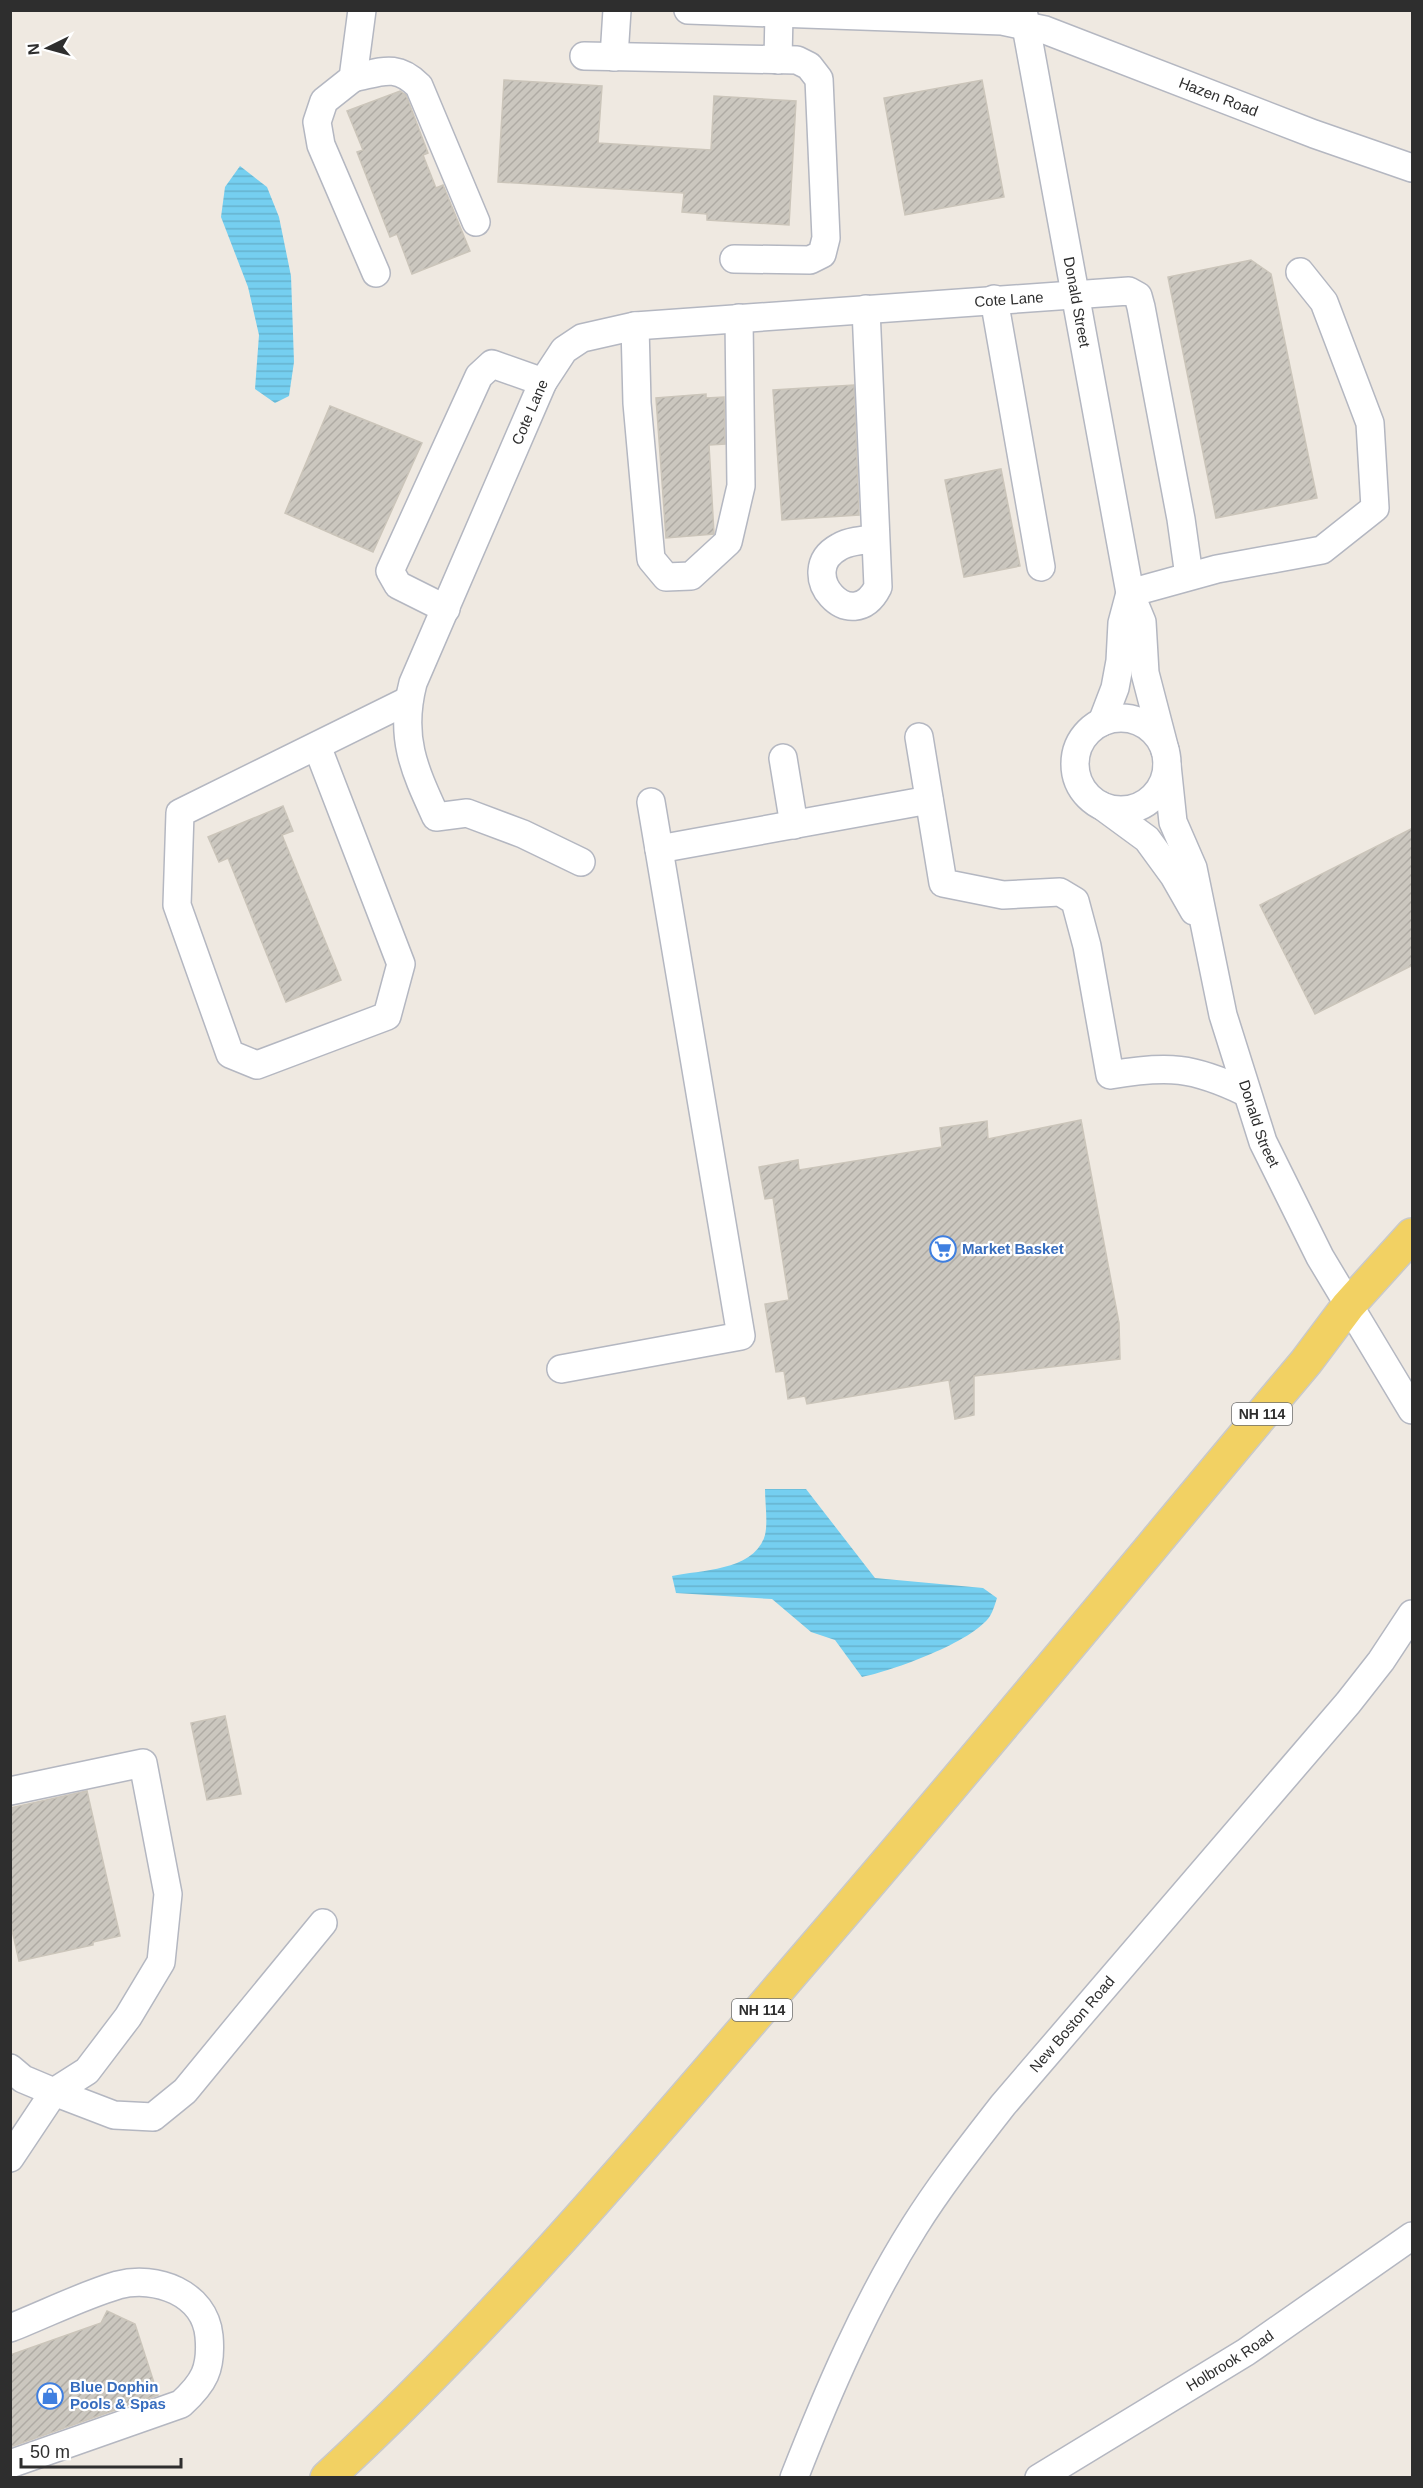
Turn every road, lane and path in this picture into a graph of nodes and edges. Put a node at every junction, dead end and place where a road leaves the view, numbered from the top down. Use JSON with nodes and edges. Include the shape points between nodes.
{"nodes":[{"id":1,"x":362,"y":10,"type":"edge"},
{"id":2,"x":617,"y":10,"type":"edge"},
{"id":3,"x":688,"y":10,"type":"edge"},
{"id":4,"x":779,"y":13,"type":"junction"},
{"id":5,"x":1025,"y":18,"type":"edge"},
{"id":6,"x":584,"y":56,"type":"dead end"},
{"id":7,"x":614,"y":57,"type":"junction"},
{"id":8,"x":778,"y":60,"type":"junction"},
{"id":9,"x":353,"y":78,"type":"junction"},
{"id":10,"x":1413,"y":168,"type":"edge"},
{"id":11,"x":476,"y":222,"type":"dead end"},
{"id":12,"x":734,"y":259,"type":"dead end"},
{"id":13,"x":1300,"y":272,"type":"dead end"},
{"id":14,"x":376,"y":273,"type":"dead end"},
{"id":15,"x":1076,"y":294,"type":"junction"},
{"id":16,"x":994,"y":299,"type":"junction"},
{"id":17,"x":866,"y":309,"type":"junction"},
{"id":18,"x":739,"y":318,"type":"junction"},
{"id":19,"x":635,"y":326,"type":"junction"},
{"id":20,"x":543,"y":382,"type":"junction"},
{"id":21,"x":875,"y":539,"type":"dead end"},
{"id":22,"x":1041,"y":567,"type":"dead end"},
{"id":23,"x":1189,"y":576,"type":"junction"},
{"id":24,"x":1130,"y":593,"type":"junction"},
{"id":25,"x":446,"y":609,"type":"junction"},
{"id":26,"x":409,"y":700,"type":"junction"},
{"id":27,"x":1102,"y":722,"type":"junction"},
{"id":28,"x":919,"y":737,"type":"dead end"},
{"id":29,"x":317,"y":746,"type":"junction"},
{"id":30,"x":783,"y":758,"type":"dead end"},
{"id":31,"x":1166,"y":758,"type":"junction"},
{"id":32,"x":929,"y":800,"type":"junction"},
{"id":33,"x":651,"y":802,"type":"dead end"},
{"id":34,"x":1101,"y":806,"type":"junction"},
{"id":35,"x":794,"y":825,"type":"junction"},
{"id":36,"x":659,"y":849,"type":"junction"},
{"id":37,"x":581,"y":861,"type":"dead end"},
{"id":38,"x":1204,"y":927,"type":"junction"},
{"id":39,"x":1245,"y":1092,"type":"junction"},
{"id":40,"x":1413,"y":1236,"type":"edge"},
{"id":41,"x":1348,"y":1306,"type":"junction"},
{"id":42,"x":561,"y":1369,"type":"dead end"},
{"id":43,"x":1413,"y":1410,"type":"edge"},
{"id":44,"x":1413,"y":1614,"type":"edge"},
{"id":45,"x":10,"y":1791,"type":"edge"},
{"id":46,"x":323,"y":1923,"type":"dead end"},
{"id":47,"x":10,"y":2068,"type":"edge"},
{"id":48,"x":54,"y":2092,"type":"junction"},
{"id":49,"x":10,"y":2158,"type":"edge"},
{"id":50,"x":1413,"y":2236,"type":"edge"},
{"id":51,"x":10,"y":2328,"type":"edge"},
{"id":52,"x":10,"y":2464,"type":"edge"},
{"id":53,"x":327,"y":2478,"type":"edge"},
{"id":54,"x":794,"y":2478,"type":"edge"},
{"id":55,"x":1040,"y":2478,"type":"edge"}],
"edges":[{"from":1,"to":9,"type":"street"},
{"from":2,"to":7,"type":"street"},
{"from":3,"to":4,"type":"street","name":"Hazen Road"},
{"from":4,"to":5,"type":"street","name":"Hazen Road","via":[[1002,21]]},
{"from":4,"to":8,"type":"street"},
{"from":5,"to":10,"type":"street","name":"Hazen Road","via":[[1385,161]]},
{"from":5,"to":15,"type":"street","name":"Donald Street"},
{"from":6,"to":7,"type":"street"},
{"from":7,"to":8,"type":"street"},
{"from":8,"to":12,"type":"street","via":[[797,60],[809,66],[819,79],[826,238],[822,254],[810,260]]},
{"from":9,"to":11,"type":"street","via":[[391,70],[407,74],[419,86]]},
{"from":9,"to":14,"type":"street","via":[[324,101],[317,122],[321,145]]},
{"from":13,"to":23,"type":"street","via":[[1324,302],[1370,423],[1375,508],[1322,550]]},
{"from":15,"to":16,"type":"street","name":"Cote Lane"},
{"from":15,"to":23,"type":"street","name":"Cote Lane","via":[[1129,291],[1138,296]]},
{"from":15,"to":24,"type":"street","name":"Donald Street"},
{"from":16,"to":17,"type":"street","name":"Cote Lane"},
{"from":16,"to":22,"type":"street"},
{"from":17,"to":18,"type":"street","name":"Cote Lane"},
{"from":17,"to":21,"type":"street"},
{"from":18,"to":19,"type":"street","name":"Cote Lane"},
{"from":18,"to":19,"type":"street","via":[[741,486],[728,542],[691,576],[666,577],[651,559],[637,403]]},
{"from":19,"to":20,"type":"street","name":"Cote Lane","via":[[582,338],[564,350]]},
{"from":20,"to":25,"type":"street","name":"Cote Lane"},
{"from":20,"to":25,"type":"street","via":[[492,364],[479,376],[390,571],[398,585]]},
{"from":23,"to":24,"type":"street"},
{"from":24,"to":27,"type":"street","name":"Donald Street","via":[[1122,623],[1115,688]]},
{"from":24,"to":31,"type":"street","name":"Donald Street","via":[[1142,622],[1146,682]]},
{"from":25,"to":26,"type":"street","name":"Cote Lane"},
{"from":26,"to":29,"type":"street"},
{"from":26,"to":37,"type":"street","name":"Cote Lane","via":[[406,720],[411,761],[436,817],[467,813]]},
{"from":27,"to":31,"type":"street","via":[[1119,717],[1147,726],[1158,736]]},
{"from":27,"to":34,"type":"street","name":"Donald Street","via":[[1081,741],[1075,770],[1088,797]]},
{"from":28,"to":32,"type":"street"},
{"from":29,"to":29,"type":"street","via":[[180,813],[177,905],[230,1054],[257,1065],[387,1016],[401,964]]},
{"from":30,"to":35,"type":"street"},
{"from":31,"to":34,"type":"street","via":[[1164,781],[1145,804],[1115,810]]},
{"from":31,"to":38,"type":"street","name":"Donald Street","via":[[1173,822],[1193,868]]},
{"from":32,"to":35,"type":"street"},
{"from":32,"to":39,"type":"street","via":[[943,883],[1003,896],[1060,892],[1075,901],[1110,1075],[1173,1069],[1210,1075]]},
{"from":33,"to":36,"type":"street"},
{"from":34,"to":38,"type":"street","name":"Donald Street","via":[[1147,839]]},
{"from":35,"to":36,"type":"street"},
{"from":36,"to":42,"type":"street","via":[[741,1336]]},
{"from":38,"to":39,"type":"street","name":"Donald Street"},
{"from":39,"to":41,"type":"street","name":"Donald Street","via":[[1275,1172]]},
{"from":40,"to":41,"type":"main road","number":"NH 114"},
{"from":41,"to":43,"type":"street"},
{"from":41,"to":53,"type":"main road","number":"NH 114","via":[[1306,1362],[781,1988],[495,2310]]},
{"from":44,"to":54,"type":"street","name":"New Boston Road","via":[[1348,1703],[1003,2105],[955,2167],[877,2290]]},
{"from":45,"to":48,"type":"street","via":[[143,1763],[166,1886],[161,1962],[128,2017],[87,2072]]},
{"from":46,"to":48,"type":"street","via":[[185,2091],[153,2117],[114,2115]]},
{"from":47,"to":48,"type":"street","via":[[23,2079]]},
{"from":48,"to":49,"type":"street"},
{"from":50,"to":55,"type":"street","name":"Holbrook Road","via":[[1246,2352]]},
{"from":51,"to":52,"type":"street","via":[[119,2285],[153,2284],[180,2291],[199,2306],[208,2327],[211,2353],[201,2386],[181,2404]]}]}
